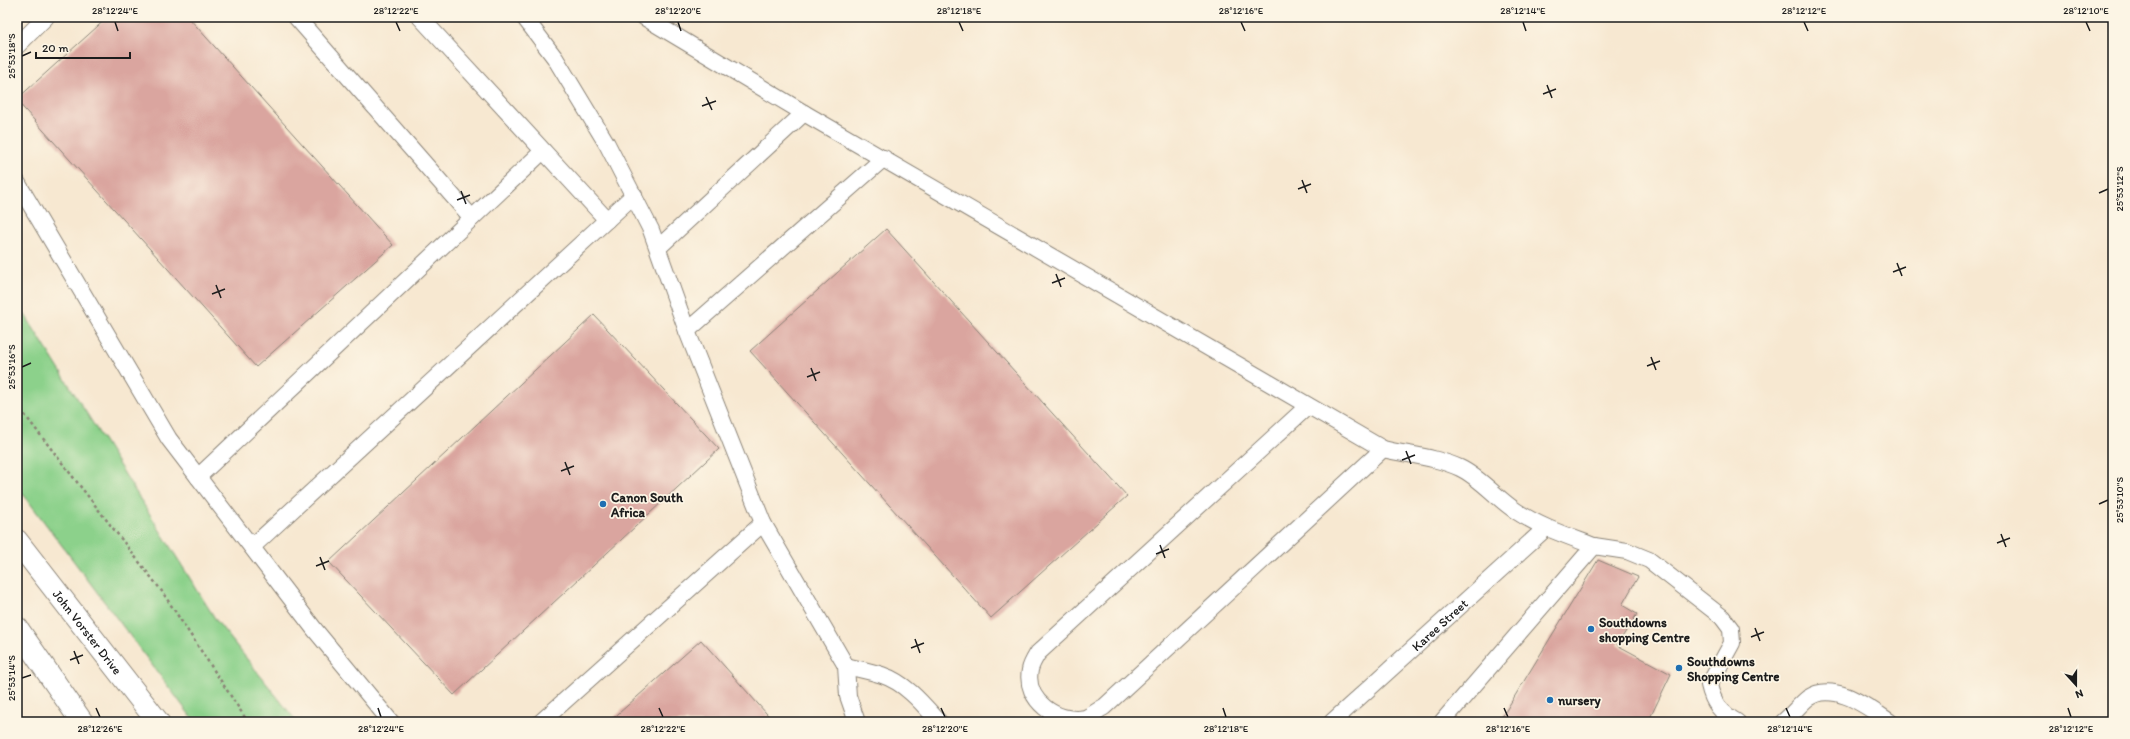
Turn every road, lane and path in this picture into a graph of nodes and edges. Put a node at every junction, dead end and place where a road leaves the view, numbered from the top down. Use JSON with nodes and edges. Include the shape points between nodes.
{"nodes":[{"id":1,"x":46,"y":17,"type":"edge"},
{"id":2,"x":296,"y":17,"type":"edge"},
{"id":3,"x":420,"y":17,"type":"edge"},
{"id":4,"x":524,"y":17,"type":"edge"},
{"id":5,"x":644,"y":17,"type":"edge"},
{"id":6,"x":17,"y":46,"type":"edge"},
{"id":7,"x":804,"y":113,"type":"junction"},
{"id":8,"x":543,"y":151,"type":"junction"},
{"id":9,"x":884,"y":158,"type":"junction"},
{"id":10,"x":17,"y":182,"type":"edge"},
{"id":11,"x":634,"y":195,"type":"junction"},
{"id":12,"x":472,"y":218,"type":"junction"},
{"id":13,"x":607,"y":220,"type":"junction"},
{"id":14,"x":658,"y":248,"type":"junction"},
{"id":15,"x":687,"y":331,"type":"junction"},
{"id":16,"x":17,"y":405,"type":"edge"},
{"id":17,"x":1308,"y":406,"type":"junction"},
{"id":18,"x":1383,"y":449,"type":"junction"},
{"id":19,"x":198,"y":477,"type":"junction"},
{"id":20,"x":763,"y":523,"type":"junction"},
{"id":21,"x":1546,"y":528,"type":"junction"},
{"id":22,"x":17,"y":542,"type":"edge"},
{"id":23,"x":1594,"y":546,"type":"junction"},
{"id":24,"x":252,"y":548,"type":"junction"},
{"id":25,"x":17,"y":628,"type":"edge"},
{"id":26,"x":846,"y":666,"type":"junction"},
{"id":27,"x":82,"y":722,"type":"edge"},
{"id":28,"x":158,"y":722,"type":"edge"},
{"id":29,"x":248,"y":722,"type":"edge"},
{"id":30,"x":391,"y":722,"type":"edge"},
{"id":31,"x":541,"y":722,"type":"edge"},
{"id":32,"x":857,"y":722,"type":"edge"},
{"id":33,"x":939,"y":722,"type":"edge"},
{"id":34,"x":1332,"y":722,"type":"edge"},
{"id":35,"x":1442,"y":722,"type":"edge"},
{"id":36,"x":1737,"y":722,"type":"edge"},
{"id":37,"x":1783,"y":722,"type":"edge"},
{"id":38,"x":1890,"y":722,"type":"edge"}],
"edges":[{"from":1,"to":6,"type":"lane"},
{"from":2,"to":12,"type":"lane"},
{"from":3,"to":8,"type":"lane"},
{"from":4,"to":11,"type":"lane","via":[[556,58]]},
{"from":5,"to":7,"type":"lane"},
{"from":7,"to":9,"type":"lane"},
{"from":7,"to":14,"type":"lane"},
{"from":8,"to":12,"type":"lane"},
{"from":8,"to":13,"type":"lane"},
{"from":9,"to":15,"type":"lane"},
{"from":9,"to":17,"type":"lane"},
{"from":10,"to":19,"type":"lane","via":[[169,439]]},
{"from":11,"to":13,"type":"lane"},
{"from":11,"to":14,"type":"lane"},
{"from":12,"to":19,"type":"lane"},
{"from":13,"to":24,"type":"lane"},
{"from":14,"to":15,"type":"lane"},
{"from":15,"to":20,"type":"lane"},
{"from":16,"to":29,"type":"path","via":[[161,590]]},
{"from":17,"to":18,"type":"lane"},
{"from":17,"to":18,"type":"lane","via":[[1038,653],[1030,670],[1033,694],[1044,708],[1067,719],[1086,718],[1104,707]]},
{"from":18,"to":21,"type":"lane","via":[[1444,461],[1462,469],[1516,511]]},
{"from":19,"to":24,"type":"lane"},
{"from":20,"to":26,"type":"lane"},
{"from":20,"to":31,"type":"lane"},
{"from":21,"to":23,"type":"lane"},
{"from":21,"to":34,"type":"lane","name":"Karee Street"},
{"from":22,"to":28,"type":"street","name":"John Vorster Drive"},
{"from":23,"to":35,"type":"lane"},
{"from":23,"to":36,"type":"lane","via":[[1627,551],[1649,560],[1722,617],[1731,629],[1732,643],[1709,685],[1712,698],[1720,711]]},
{"from":24,"to":30,"type":"lane"},
{"from":25,"to":27,"type":"street"},
{"from":26,"to":32,"type":"lane","via":[[848,696]]},
{"from":26,"to":33,"type":"lane","via":[[883,675],[904,687]]},
{"from":37,"to":38,"type":"lane","via":[[1807,699],[1816,694],[1831,692],[1848,698]]}]}
